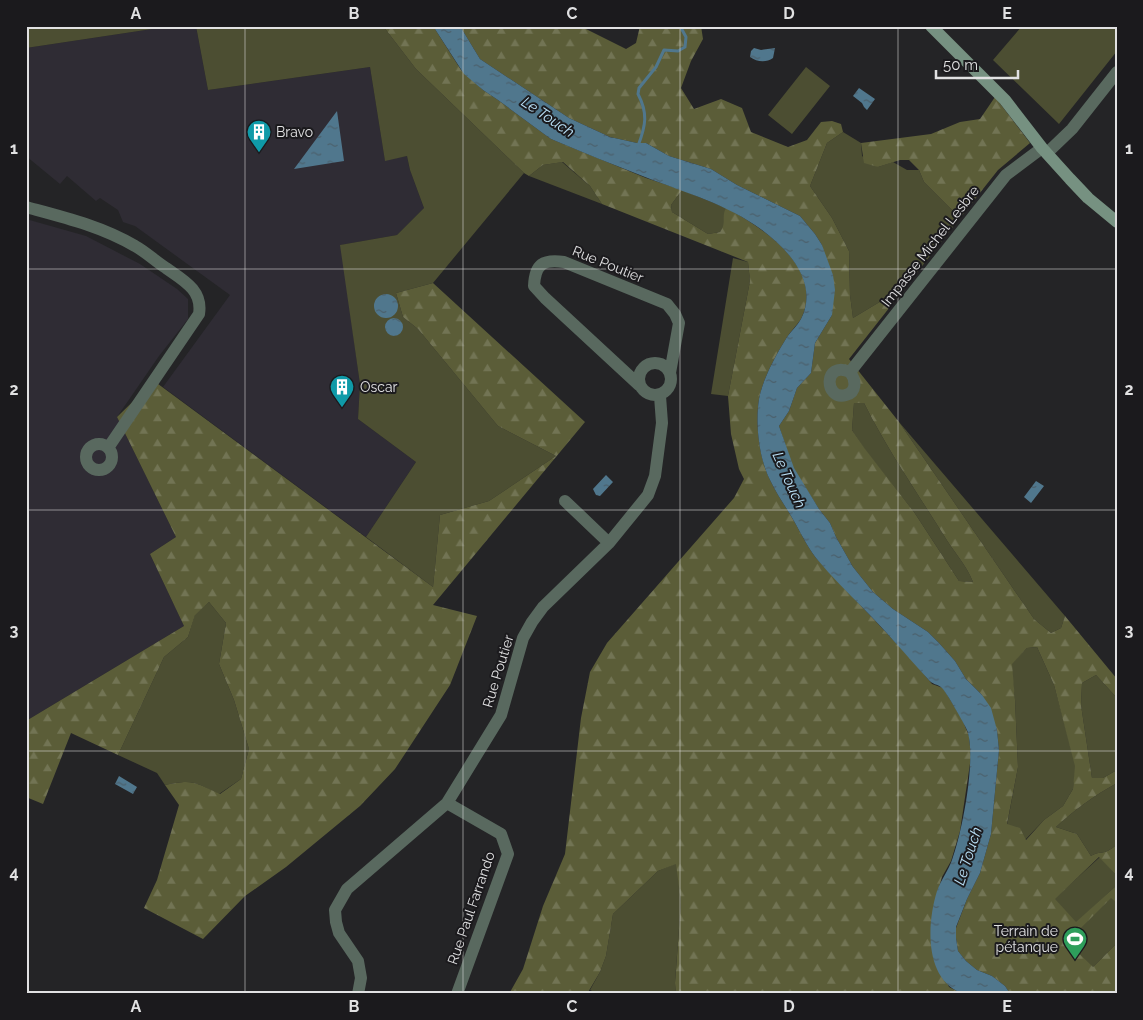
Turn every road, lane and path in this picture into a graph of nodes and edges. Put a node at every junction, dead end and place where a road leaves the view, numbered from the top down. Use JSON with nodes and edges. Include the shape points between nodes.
{"nodes":[{"id":1,"x":931,"y":26,"type":"edge"},
{"id":2,"x":1117,"y":72,"type":"edge"},
{"id":3,"x":1044,"y":150,"type":"junction"},
{"id":4,"x":26,"y":207,"type":"edge"},
{"id":5,"x":1117,"y":222,"type":"edge"},
{"id":6,"x":850,"y":372,"type":"dead end"},
{"id":7,"x":670,"y":373,"type":"junction"},
{"id":8,"x":639,"y":385,"type":"junction"},
{"id":9,"x":660,"y":396,"type":"junction"},
{"id":10,"x":108,"y":448,"type":"dead end"},
{"id":11,"x":565,"y":501,"type":"dead end"},
{"id":12,"x":609,"y":543,"type":"junction"},
{"id":13,"x":447,"y":803,"type":"junction"},
{"id":14,"x":358,"y":994,"type":"edge"},
{"id":15,"x":457,"y":994,"type":"edge"}],
"edges":[{"from":1,"to":3,"type":"street","via":[[1005,100]]},
{"from":2,"to":3,"type":"street","name":"Impasse Michel Lesbre","via":[[1072,128]]},
{"from":3,"to":5,"type":"street","via":[[1088,198]]},
{"from":3,"to":6,"type":"street","name":"Impasse Michel Lesbre","via":[[1006,175]]},
{"from":4,"to":10,"type":"street","via":[[94,227],[135,246],[185,282],[198,296],[199,314]]},
{"from":7,"to":8,"type":"street","via":[[665,366],[649,364],[638,376]]},
{"from":7,"to":8,"type":"street","name":"Rue Poutier","via":[[679,323],[667,304],[564,262],[550,260],[542,263],[535,273],[534,286]]},
{"from":7,"to":9,"type":"street","name":"Rue Poutier","via":[[671,382]]},
{"from":8,"to":9,"type":"street","name":"Rue Poutier","via":[[651,396]]},
{"from":9,"to":12,"type":"street","name":"Rue Poutier","via":[[662,423],[655,476],[648,495]]},
{"from":11,"to":12,"type":"street"},
{"from":12,"to":13,"type":"street","name":"Rue Poutier","via":[[543,607],[532,622],[523,638],[501,715]]},
{"from":13,"to":14,"type":"street","name":"Rue Poutier","via":[[347,889],[335,910],[339,933],[358,961],[361,978]]},
{"from":13,"to":15,"type":"street","name":"Rue Paul Farrando","via":[[500,834],[508,854]]}]}
